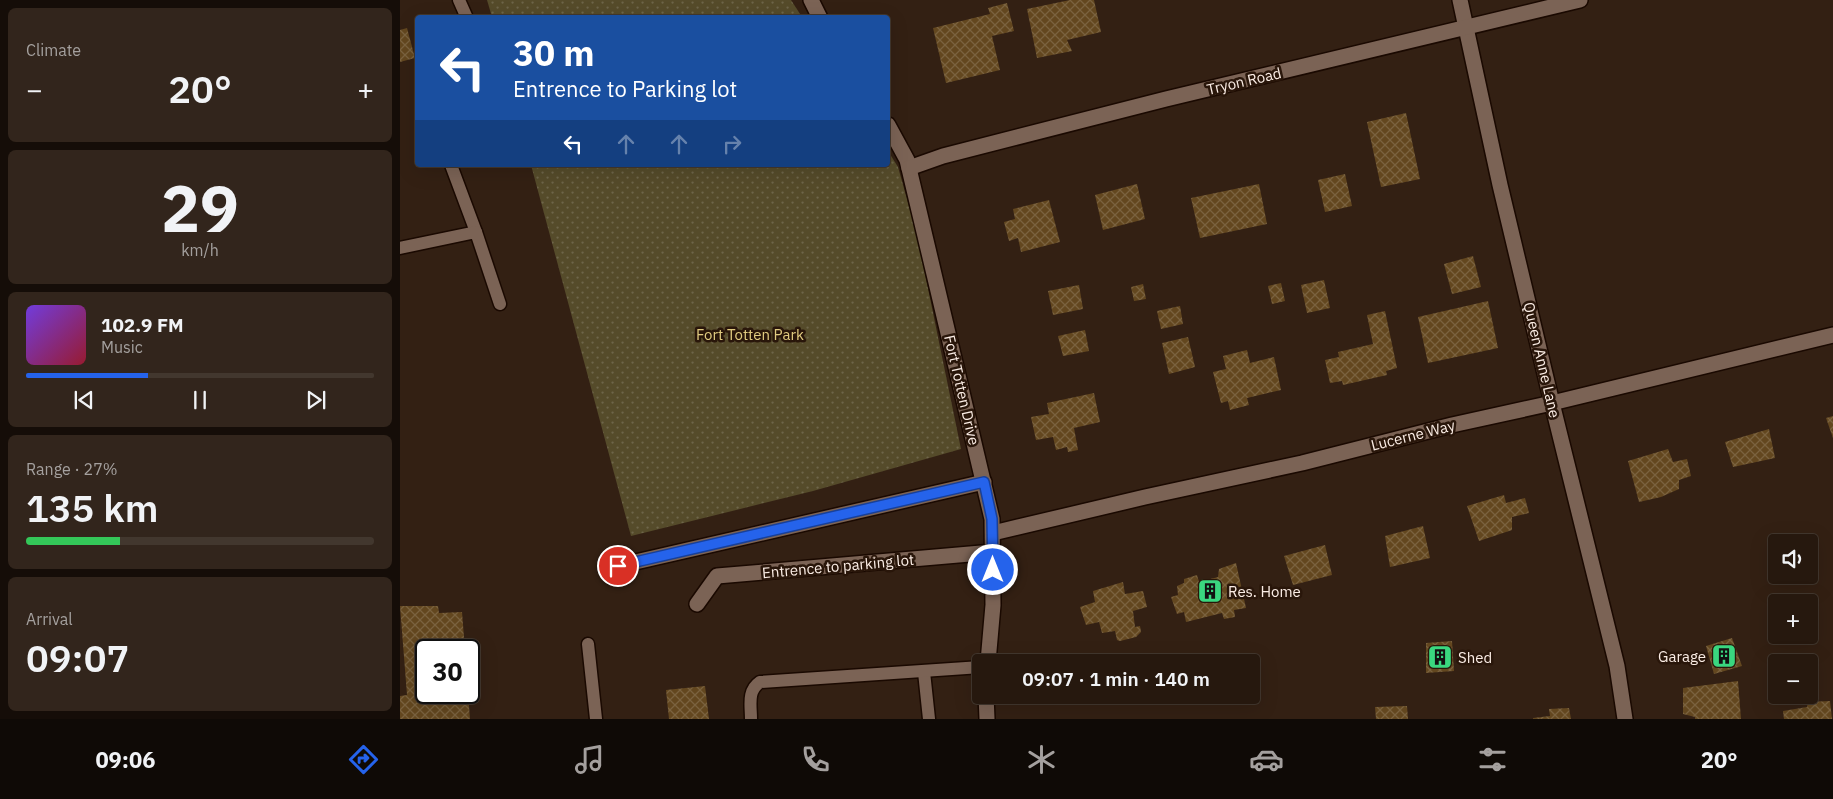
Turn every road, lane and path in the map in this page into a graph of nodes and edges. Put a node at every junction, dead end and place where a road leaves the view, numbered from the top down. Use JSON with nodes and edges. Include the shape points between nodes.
{"nodes":[{"id":1,"x":459,"y":0,"type":"edge"},
{"id":2,"x":811,"y":0,"type":"edge"},
{"id":3,"x":1460,"y":0,"type":"edge"},
{"id":4,"x":1580,"y":0,"type":"edge"},
{"id":5,"x":466,"y":15,"type":"edge"},
{"id":6,"x":818,"y":15,"type":"edge"},
{"id":7,"x":1468,"y":27,"type":"junction"},
{"id":8,"x":890,"y":129,"type":"edge"},
{"id":9,"x":453,"y":167,"type":"edge"},
{"id":10,"x":909,"y":168,"type":"junction"},
{"id":11,"x":476,"y":232,"type":"junction"},
{"id":12,"x":400,"y":248,"type":"edge"},
{"id":13,"x":500,"y":304,"type":"dead end"},
{"id":14,"x":1833,"y":335,"type":"edge"},
{"id":15,"x":1552,"y":403,"type":"junction"},
{"id":16,"x":984,"y":482,"type":"junction"},
{"id":17,"x":993,"y":533,"type":"junction"},
{"id":18,"x":992,"y":552,"type":"junction"},
{"id":19,"x":618,"y":566,"type":"dead end"},
{"id":20,"x":697,"y":604,"type":"dead end"},
{"id":21,"x":588,"y":644,"type":"dead end"},
{"id":22,"x":989,"y":654,"type":"edge"},
{"id":23,"x":972,"y":668,"type":"edge"},
{"id":24,"x":924,"y":672,"type":"junction"},
{"id":25,"x":986,"y":704,"type":"edge"},
{"id":26,"x":596,"y":719,"type":"edge"},
{"id":27,"x":751,"y":719,"type":"edge"},
{"id":28,"x":929,"y":719,"type":"edge"},
{"id":29,"x":987,"y":719,"type":"edge"},
{"id":30,"x":1625,"y":719,"type":"edge"}],
"edges":[{"from":1,"to":5,"type":"lane"},
{"from":2,"to":6,"type":"street"},
{"from":3,"to":7,"type":"street","name":"Queen Anne Lane"},
{"from":4,"to":7,"type":"street","name":"Tryon Road"},
{"from":7,"to":10,"type":"street","name":"Tryon Road","via":[[1156,102],[943,156]]},
{"from":7,"to":15,"type":"street","name":"Queen Anne Lane","via":[[1500,185]]},
{"from":8,"to":10,"type":"street","name":"Fort Totten Drive"},
{"from":9,"to":11,"type":"lane"},
{"from":10,"to":16,"type":"street","name":"Fort Totten Drive"},
{"from":11,"to":12,"type":"lane"},
{"from":11,"to":13,"type":"lane"},
{"from":14,"to":15,"type":"street","name":"Lucerne Way"},
{"from":15,"to":17,"type":"street","name":"Lucerne Way"},
{"from":15,"to":30,"type":"street","name":"Queen Anne Lane","via":[[1616,666]]},
{"from":16,"to":17,"type":"street","name":"Fort Totten Drive"},
{"from":16,"to":19,"type":"street"},
{"from":17,"to":18,"type":"street","name":"Fort Totten Drive"},
{"from":18,"to":20,"type":"street","name":"Entrence to parking lot","via":[[717,576]]},
{"from":18,"to":22,"type":"street","name":"Fort Totten Drive","via":[[993,605]]},
{"from":21,"to":26,"type":"lane"},
{"from":23,"to":24,"type":"lane"},
{"from":24,"to":27,"type":"lane","via":[[760,682],[750,694]]},
{"from":24,"to":28,"type":"lane"},
{"from":25,"to":29,"type":"street"}]}
